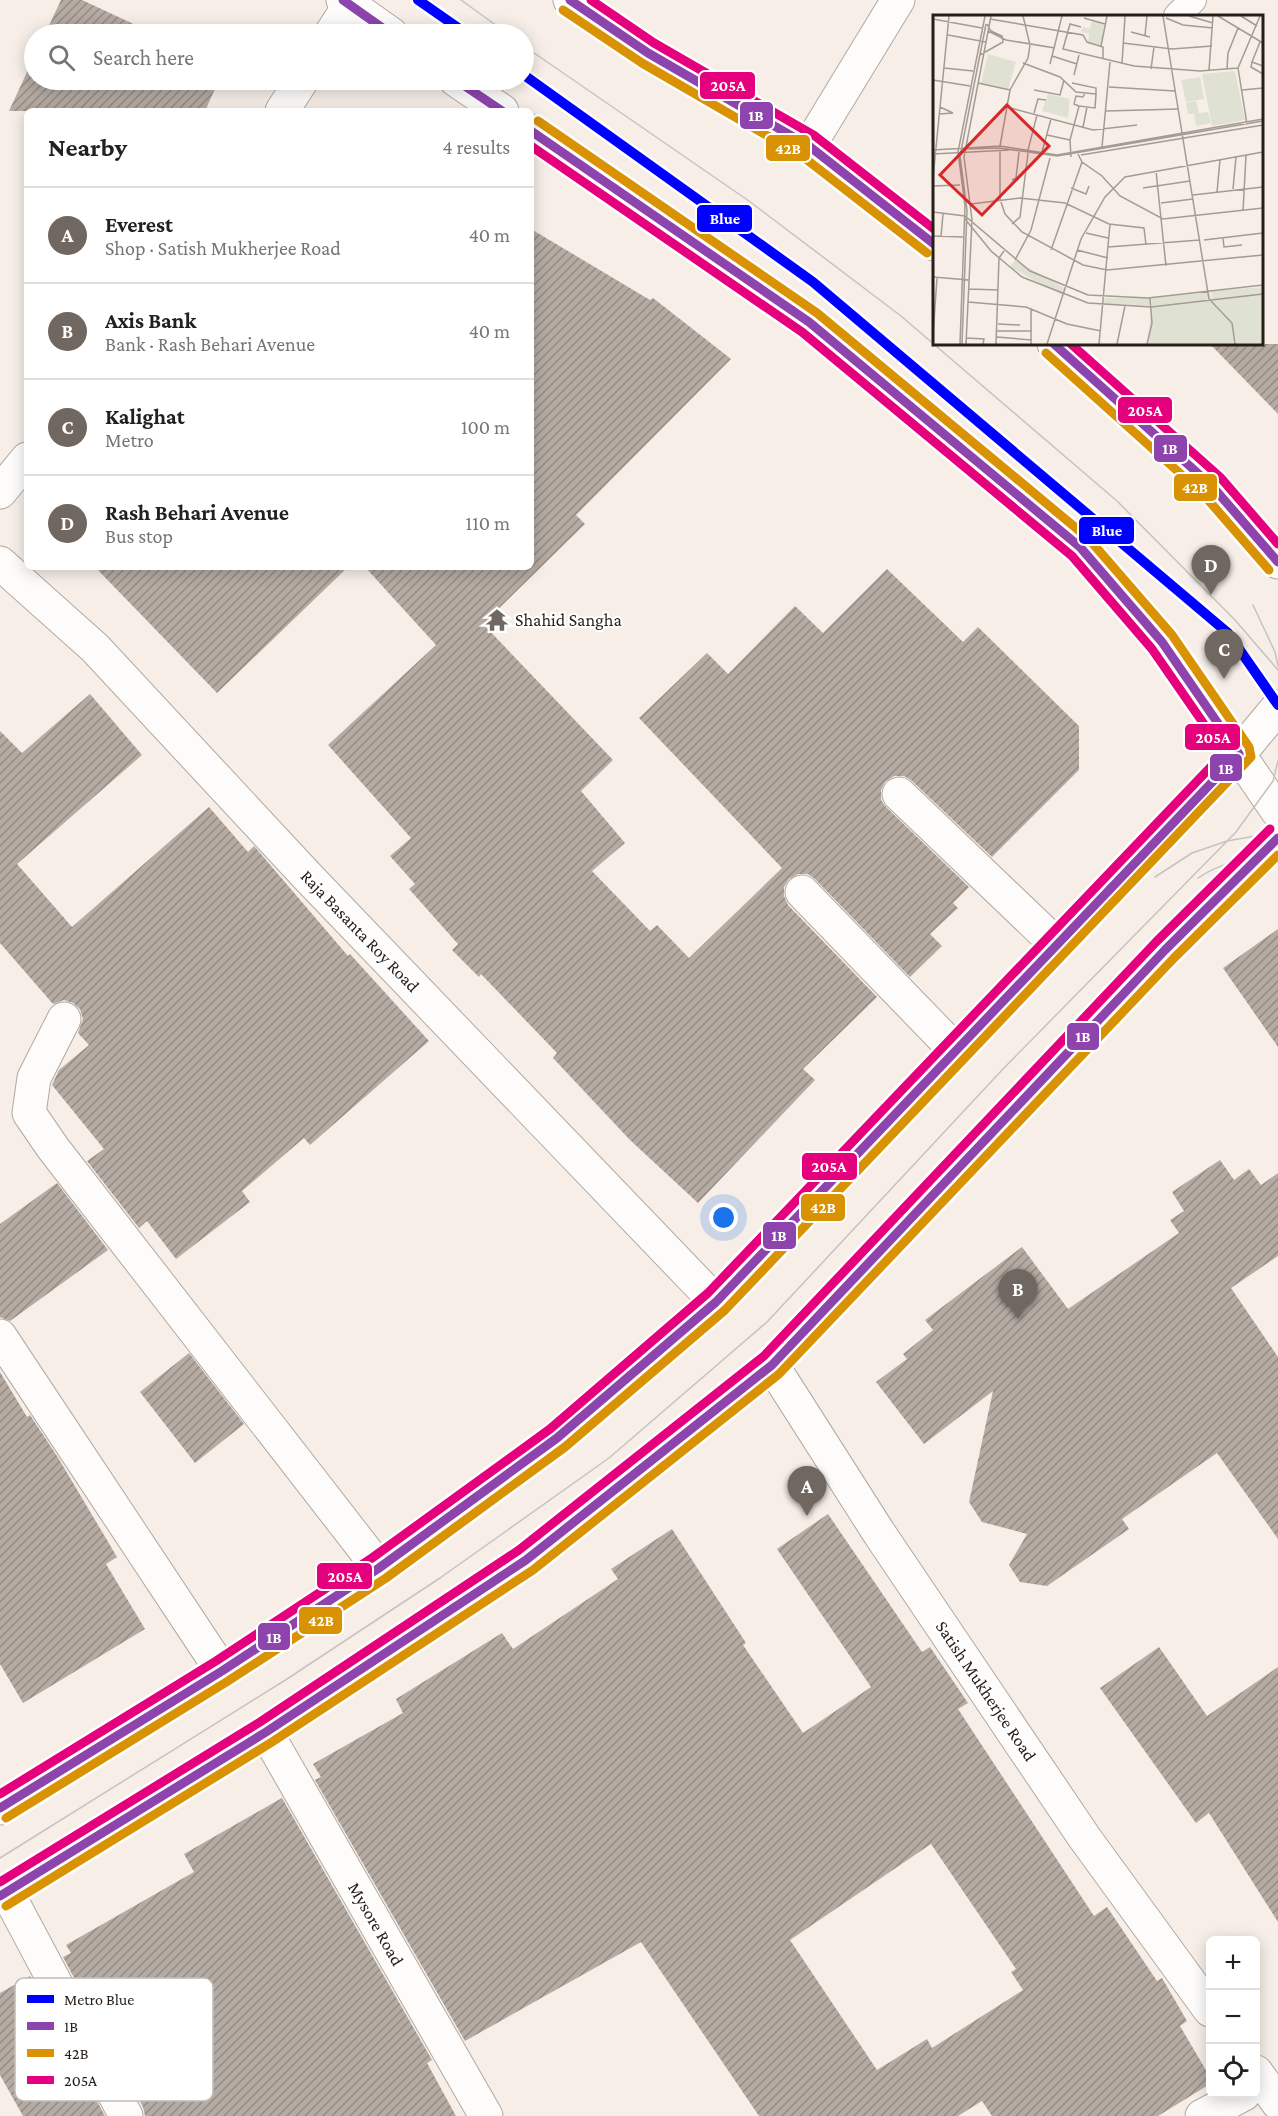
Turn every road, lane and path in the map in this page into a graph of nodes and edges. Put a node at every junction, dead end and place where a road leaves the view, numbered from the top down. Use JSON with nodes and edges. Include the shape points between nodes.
{"nodes":[{"id":1,"x":570,"y":0,"type":"edge"},
{"id":2,"x":898,"y":0,"type":"edge"},
{"id":3,"x":1193,"y":0,"type":"edge"},
{"id":4,"x":346,"y":3,"type":"edge"},
{"id":5,"x":1178,"y":15,"type":"edge"},
{"id":6,"x":336,"y":24,"type":"edge"},
{"id":7,"x":376,"y":24,"type":"edge"},
{"id":8,"x":296,"y":90,"type":"edge"},
{"id":9,"x":471,"y":90,"type":"edge"},
{"id":10,"x":284,"y":108,"type":"edge"},
{"id":11,"x":498,"y":108,"type":"edge"},
{"id":12,"x":534,"y":133,"type":"edge"},
{"id":13,"x":809,"y":146,"type":"junction"},
{"id":14,"x":933,"y":243,"type":"edge"},
{"id":15,"x":1055,"y":345,"type":"edge"},
{"id":16,"x":24,"y":463,"type":"edge"},
{"id":17,"x":0,"y":492,"type":"edge"},
{"id":18,"x":1278,"y":562,"type":"edge"},
{"id":19,"x":0,"y":563,"type":"edge"},
{"id":20,"x":1278,"y":707,"type":"edge"},
{"id":21,"x":1239,"y":754,"type":"junction"},
{"id":22,"x":899,"y":794,"type":"dead end"},
{"id":23,"x":1278,"y":812,"type":"edge"},
{"id":24,"x":1278,"y":838,"type":"edge"},
{"id":25,"x":802,"y":892,"type":"dead end"},
{"id":26,"x":1057,"y":945,"type":"junction"},
{"id":27,"x":64,"y":1019,"type":"dead end"},
{"id":28,"x":956,"y":1051,"type":"junction"},
{"id":29,"x":716,"y":1302,"type":"junction"},
{"id":30,"x":0,"y":1336,"type":"edge"},
{"id":31,"x":772,"y":1365,"type":"junction"},
{"id":32,"x":379,"y":1568,"type":"junction"},
{"id":33,"x":222,"y":1671,"type":"junction"},
{"id":34,"x":266,"y":1732,"type":"junction"},
{"id":35,"x":0,"y":1808,"type":"edge"},
{"id":36,"x":3,"y":1894,"type":"edge"},
{"id":37,"x":50,"y":1978,"type":"edge"},
{"id":38,"x":1206,"y":2004,"type":"edge"},
{"id":39,"x":1239,"y":2098,"type":"edge"},
{"id":40,"x":118,"y":2101,"type":"edge"},
{"id":41,"x":126,"y":2116,"type":"edge"},
{"id":42,"x":486,"y":2116,"type":"edge"},
{"id":43,"x":1202,"y":2116,"type":"edge"}],
"edges":[{"from":1,"to":13,"type":"main road","via":[[648,52]]},
{"from":2,"to":13,"type":"main road"},
{"from":3,"to":5,"type":"lane"},
{"from":4,"to":6,"type":"main road"},
{"from":4,"to":7,"type":"main road"},
{"from":8,"to":10,"type":"main road"},
{"from":9,"to":11,"type":"main road"},
{"from":12,"to":21,"type":"main road","via":[[809,322],[1080,547],[1162,642]]},
{"from":13,"to":14,"type":"main road"},
{"from":15,"to":18,"type":"main road","via":[[1212,486]]},
{"from":16,"to":17,"type":"main road"},
{"from":19,"to":29,"type":"main road","name":"Raja Basanta Roy Road","via":[[95,648]]},
{"from":20,"to":21,"type":"main road"},
{"from":21,"to":23,"type":"main road"},
{"from":21,"to":26,"type":"main road"},
{"from":22,"to":26,"type":"main road"},
{"from":24,"to":31,"type":"main road","via":[[1164,950]]},
{"from":25,"to":28,"type":"main road"},
{"from":26,"to":28,"type":"main road"},
{"from":27,"to":32,"type":"main road","via":[[34,1078],[29,1113]]},
{"from":28,"to":29,"type":"main road"},
{"from":29,"to":32,"type":"main road","via":[[557,1438]]},
{"from":30,"to":33,"type":"main road"},
{"from":31,"to":34,"type":"main road","via":[[526,1560]]},
{"from":31,"to":38,"type":"main road","name":"Satish Mukherjee Road","via":[[879,1533],[1077,1827]]},
{"from":32,"to":33,"type":"main road"},
{"from":33,"to":35,"type":"main road"},
{"from":34,"to":36,"type":"main road"},
{"from":34,"to":42,"type":"main road","name":"Mysore Road"},
{"from":36,"to":37,"type":"main road"},
{"from":39,"to":43,"type":"main road"},
{"from":40,"to":41,"type":"main road"}]}
